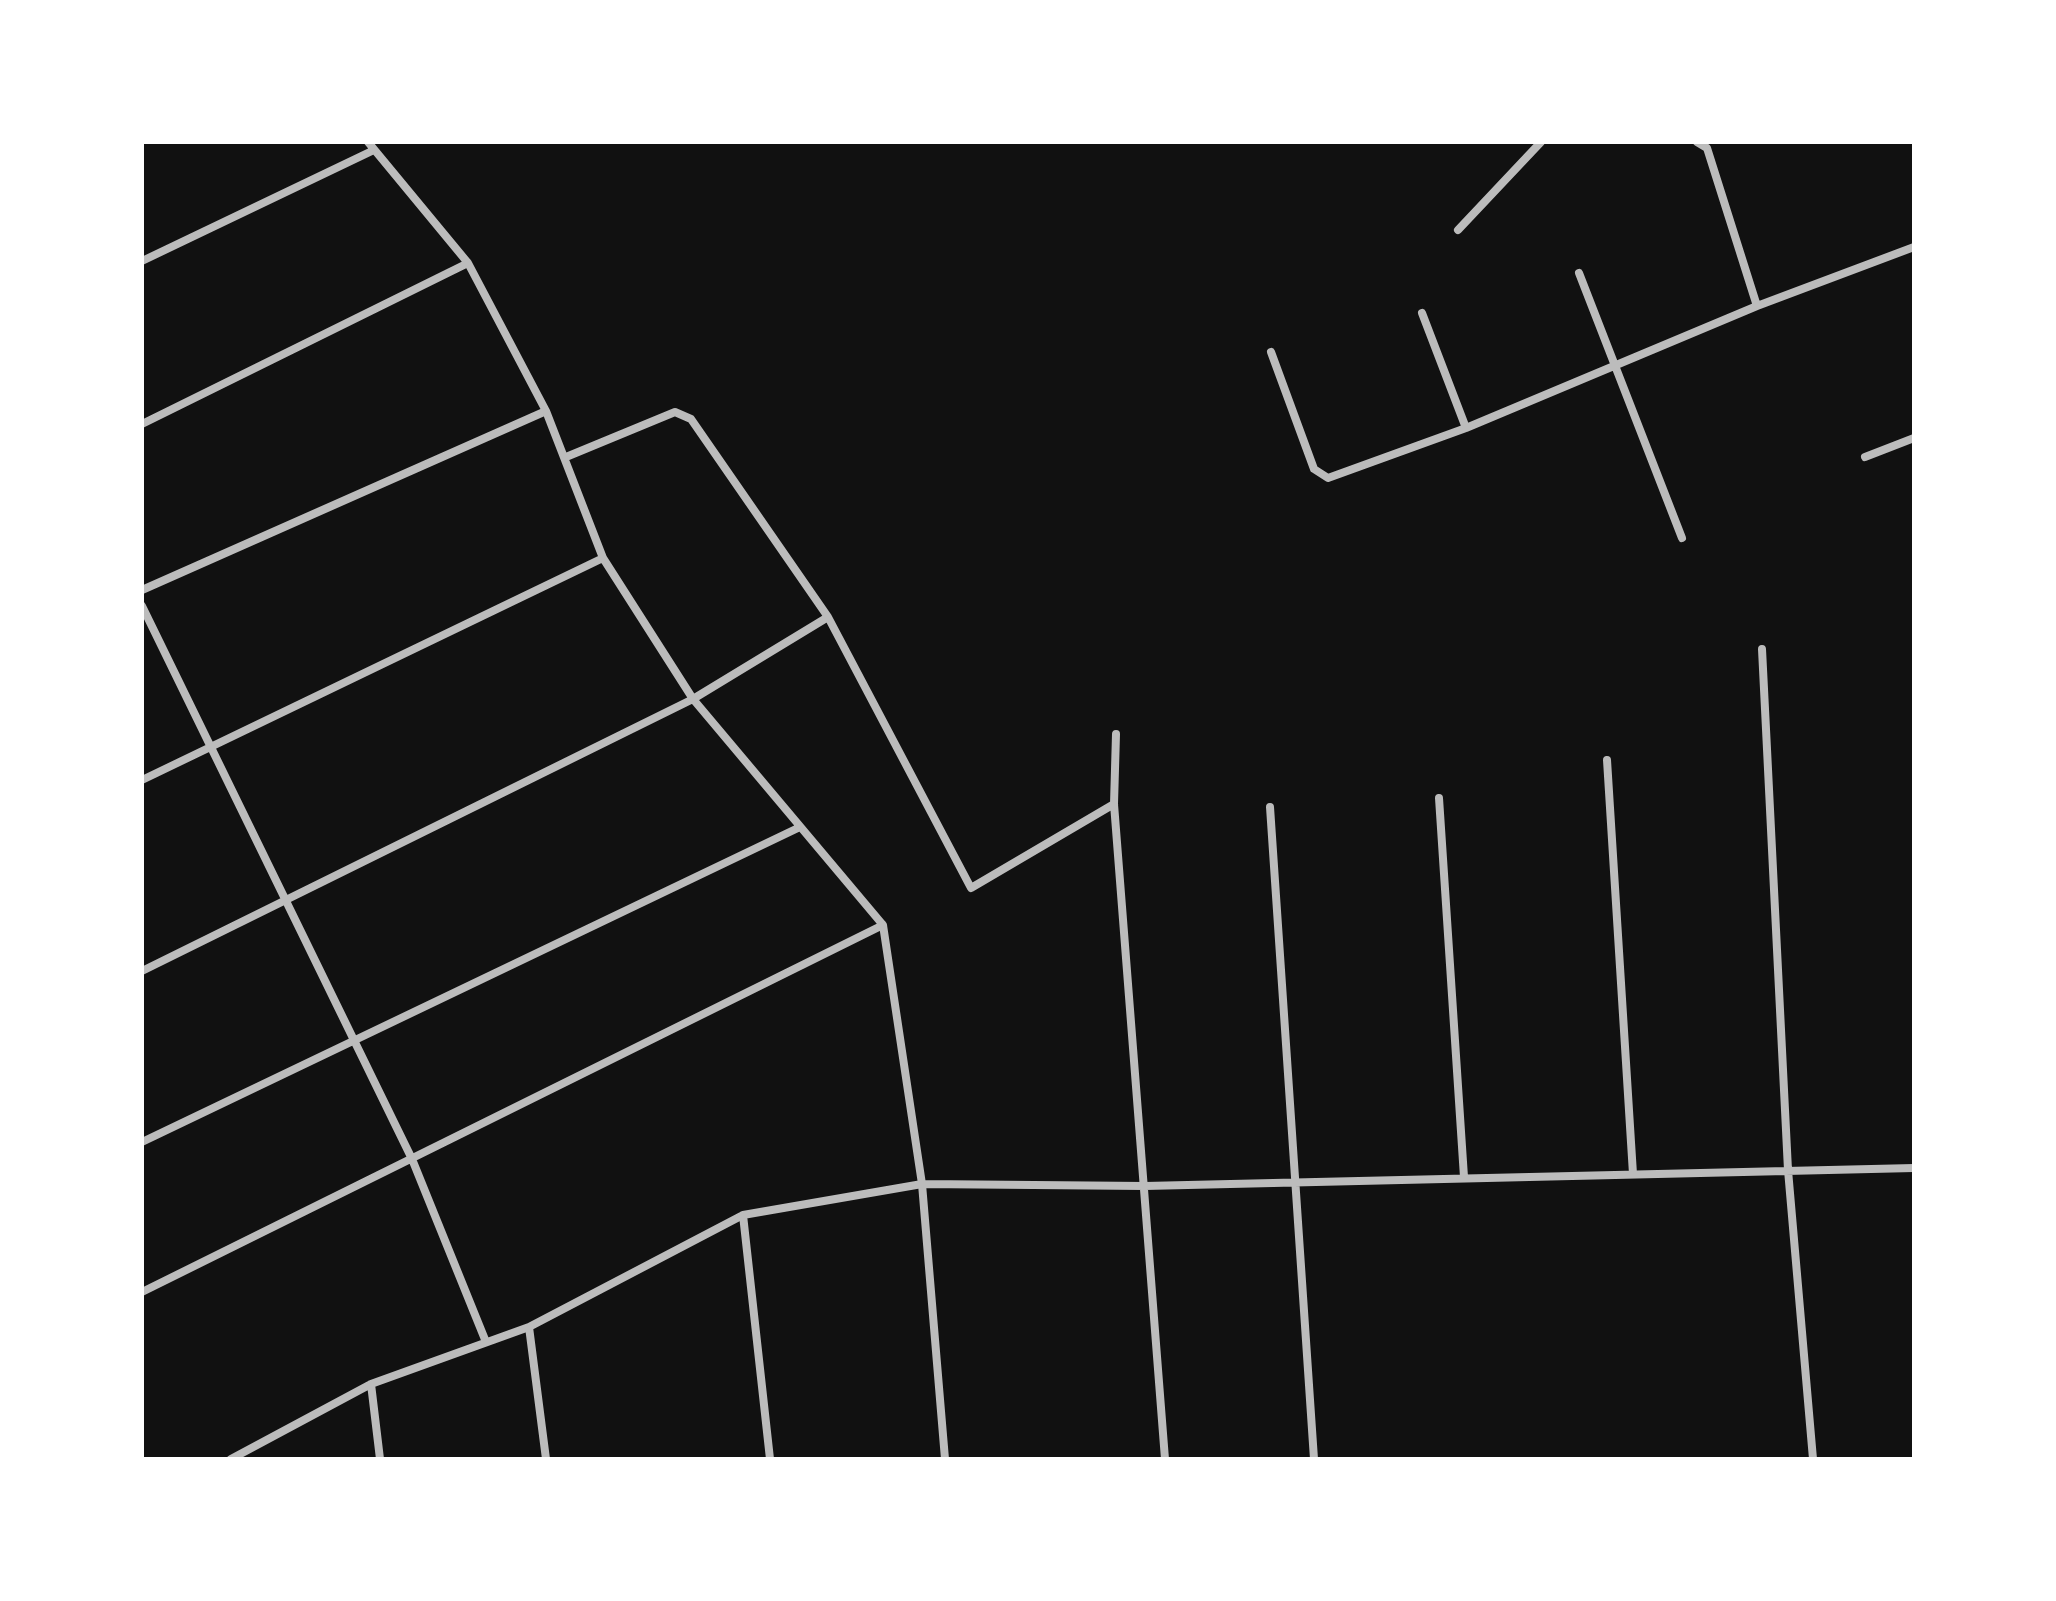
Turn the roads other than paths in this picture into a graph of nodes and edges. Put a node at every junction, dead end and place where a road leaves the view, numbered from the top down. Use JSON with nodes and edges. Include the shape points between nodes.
{"nodes":[{"id":1,"x":1541,"y":142,"type":"edge"},
{"id":2,"x":1697,"y":142,"type":"edge"},
{"id":3,"x":1710,"y":145,"type":"edge"},
{"id":4,"x":371,"y":146,"type":"edge"},
{"id":5,"x":1458,"y":230,"type":"dead end"},
{"id":6,"x":1914,"y":247,"type":"edge"},
{"id":7,"x":142,"y":261,"type":"edge"},
{"id":8,"x":468,"y":263,"type":"junction"},
{"id":9,"x":1579,"y":273,"type":"dead end"},
{"id":10,"x":1757,"y":306,"type":"junction"},
{"id":11,"x":1422,"y":313,"type":"dead end"},
{"id":12,"x":1271,"y":352,"type":"dead end"},
{"id":13,"x":1615,"y":365,"type":"junction"},
{"id":14,"x":546,"y":411,"type":"junction"},
{"id":15,"x":142,"y":424,"type":"edge"},
{"id":16,"x":1466,"y":428,"type":"junction"},
{"id":17,"x":1914,"y":438,"type":"edge"},
{"id":18,"x":566,"y":457,"type":"junction"},
{"id":19,"x":1865,"y":457,"type":"dead end"},
{"id":20,"x":1682,"y":538,"type":"dead end"},
{"id":21,"x":603,"y":558,"type":"junction"},
{"id":22,"x":142,"y":590,"type":"edge"},
{"id":23,"x":142,"y":606,"type":"edge"},
{"id":24,"x":828,"y":617,"type":"junction"},
{"id":25,"x":1762,"y":649,"type":"dead end"},
{"id":26,"x":693,"y":699,"type":"junction"},
{"id":27,"x":1116,"y":734,"type":"dead end"},
{"id":28,"x":211,"y":747,"type":"junction"},
{"id":29,"x":1607,"y":760,"type":"dead end"},
{"id":30,"x":142,"y":780,"type":"edge"},
{"id":31,"x":1439,"y":798,"type":"dead end"},
{"id":32,"x":1114,"y":804,"type":"junction"},
{"id":33,"x":1270,"y":807,"type":"dead end"},
{"id":34,"x":798,"y":828,"type":"junction"},
{"id":35,"x":286,"y":901,"type":"junction"},
{"id":36,"x":883,"y":925,"type":"junction"},
{"id":37,"x":142,"y":971,"type":"edge"},
{"id":38,"x":355,"y":1041,"type":"junction"},
{"id":39,"x":142,"y":1142,"type":"edge"},
{"id":40,"x":412,"y":1159,"type":"junction"},
{"id":41,"x":1914,"y":1168,"type":"edge"},
{"id":42,"x":1788,"y":1170,"type":"junction"},
{"id":43,"x":1633,"y":1174,"type":"junction"},
{"id":44,"x":1464,"y":1177,"type":"junction"},
{"id":45,"x":1297,"y":1180,"type":"junction"},
{"id":46,"x":922,"y":1184,"type":"junction"},
{"id":47,"x":1145,"y":1186,"type":"junction"},
{"id":48,"x":743,"y":1215,"type":"junction"},
{"id":49,"x":142,"y":1292,"type":"edge"},
{"id":50,"x":529,"y":1327,"type":"junction"},
{"id":51,"x":486,"y":1342,"type":"junction"},
{"id":52,"x":371,"y":1384,"type":"junction"},
{"id":53,"x":231,"y":1459,"type":"edge"},
{"id":54,"x":380,"y":1459,"type":"edge"},
{"id":55,"x":546,"y":1459,"type":"edge"},
{"id":56,"x":770,"y":1459,"type":"edge"},
{"id":57,"x":945,"y":1459,"type":"edge"},
{"id":58,"x":1165,"y":1459,"type":"edge"},
{"id":59,"x":1314,"y":1459,"type":"edge"},
{"id":60,"x":1813,"y":1459,"type":"edge"}],
"edges":[{"from":1,"to":5,"type":"street"},
{"from":2,"to":3,"type":"street"},
{"from":3,"to":10,"type":"street"},
{"from":4,"to":7,"type":"street"},
{"from":4,"to":8,"type":"street"},
{"from":6,"to":10,"type":"street"},
{"from":8,"to":14,"type":"street"},
{"from":8,"to":15,"type":"street"},
{"from":9,"to":13,"type":"street"},
{"from":10,"to":13,"type":"street"},
{"from":11,"to":16,"type":"street"},
{"from":12,"to":16,"type":"street","via":[[1314,469],[1328,478]]},
{"from":13,"to":16,"type":"street"},
{"from":13,"to":20,"type":"street"},
{"from":14,"to":18,"type":"street"},
{"from":14,"to":22,"type":"street"},
{"from":17,"to":19,"type":"street"},
{"from":18,"to":21,"type":"street"},
{"from":18,"to":24,"type":"street","via":[[675,412],[691,419]]},
{"from":21,"to":26,"type":"street"},
{"from":21,"to":28,"type":"street"},
{"from":23,"to":28,"type":"street"},
{"from":24,"to":26,"type":"street"},
{"from":24,"to":32,"type":"street","via":[[971,888]]},
{"from":25,"to":42,"type":"street"},
{"from":26,"to":34,"type":"street"},
{"from":26,"to":35,"type":"street"},
{"from":27,"to":32,"type":"street"},
{"from":28,"to":30,"type":"street"},
{"from":28,"to":35,"type":"street"},
{"from":29,"to":43,"type":"street"},
{"from":31,"to":44,"type":"street"},
{"from":32,"to":47,"type":"street"},
{"from":33,"to":45,"type":"street"},
{"from":34,"to":36,"type":"street"},
{"from":34,"to":38,"type":"street"},
{"from":35,"to":37,"type":"street"},
{"from":35,"to":38,"type":"street"},
{"from":36,"to":40,"type":"street"},
{"from":36,"to":46,"type":"street"},
{"from":38,"to":39,"type":"street"},
{"from":38,"to":40,"type":"street"},
{"from":40,"to":49,"type":"street"},
{"from":40,"to":51,"type":"street"},
{"from":41,"to":42,"type":"street"},
{"from":42,"to":43,"type":"street"},
{"from":42,"to":60,"type":"street"},
{"from":43,"to":44,"type":"street"},
{"from":44,"to":45,"type":"street"},
{"from":45,"to":47,"type":"street"},
{"from":45,"to":59,"type":"street"},
{"from":46,"to":47,"type":"street"},
{"from":46,"to":48,"type":"street"},
{"from":46,"to":57,"type":"street"},
{"from":47,"to":58,"type":"street"},
{"from":48,"to":50,"type":"street"},
{"from":48,"to":56,"type":"street"},
{"from":50,"to":51,"type":"street"},
{"from":50,"to":55,"type":"street"},
{"from":51,"to":52,"type":"street"},
{"from":52,"to":53,"type":"street"},
{"from":52,"to":54,"type":"street"}]}
